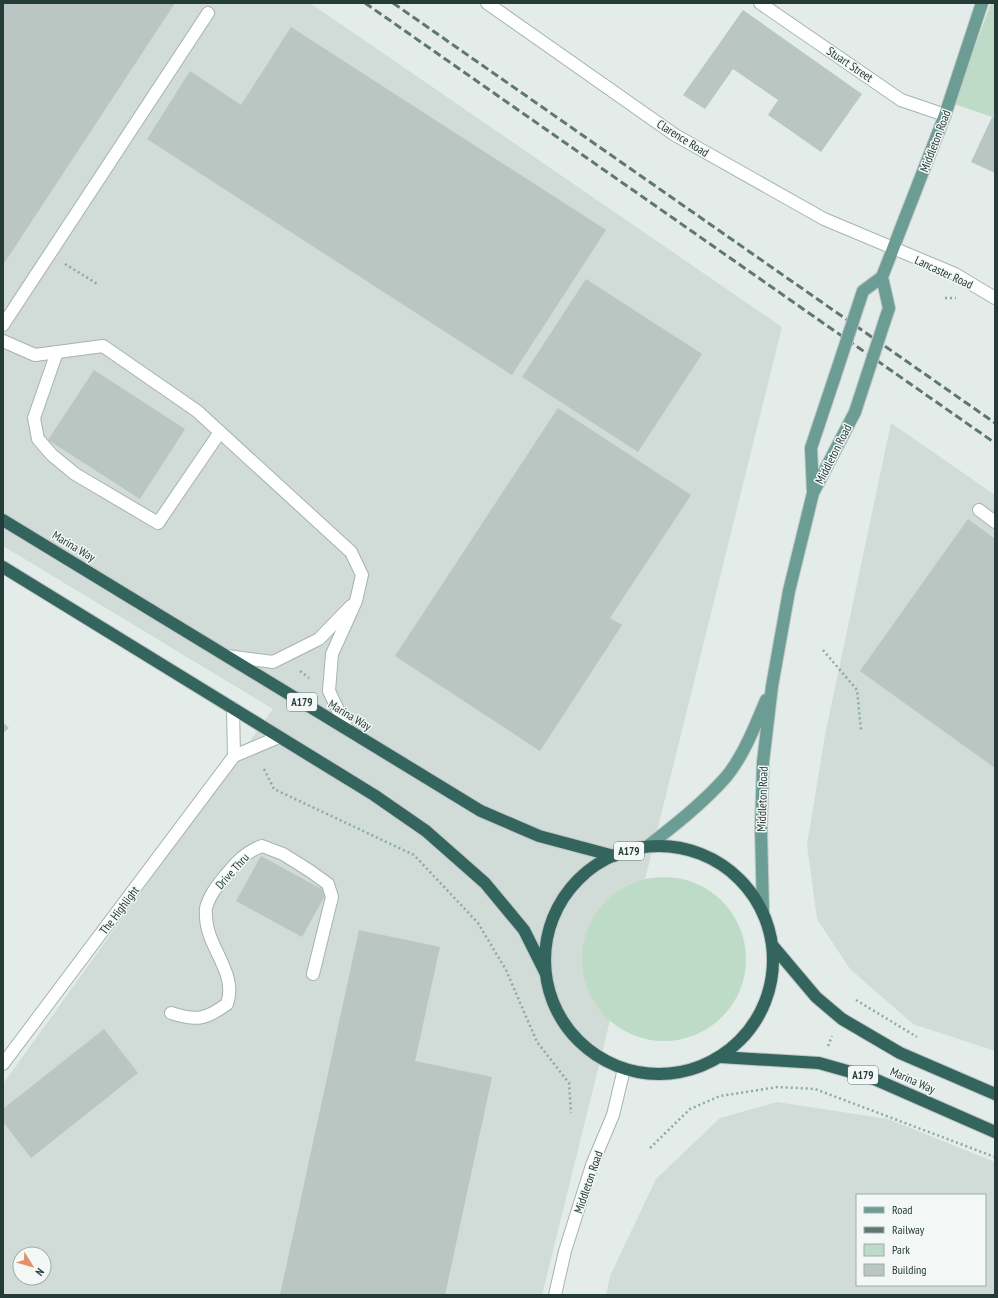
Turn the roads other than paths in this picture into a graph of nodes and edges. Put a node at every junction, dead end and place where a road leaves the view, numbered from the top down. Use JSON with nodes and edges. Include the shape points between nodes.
{"nodes":[{"id":1,"x":487,"y":3,"type":"edge"},
{"id":2,"x":760,"y":3,"type":"edge"},
{"id":3,"x":982,"y":3,"type":"edge"},
{"id":4,"x":208,"y":13,"type":"dead end"},
{"id":5,"x":945,"y":115,"type":"junction"},
{"id":6,"x":892,"y":249,"type":"junction"},
{"id":7,"x":882,"y":277,"type":"junction"},
{"id":8,"x":995,"y":298,"type":"edge"},
{"id":9,"x":3,"y":325,"type":"edge"},
{"id":10,"x":3,"y":341,"type":"edge"},
{"id":11,"x":57,"y":352,"type":"junction"},
{"id":12,"x":220,"y":432,"type":"junction"},
{"id":13,"x":813,"y":493,"type":"junction"},
{"id":14,"x":979,"y":510,"type":"dead end"},
{"id":15,"x":3,"y":520,"type":"edge"},
{"id":16,"x":995,"y":522,"type":"edge"},
{"id":17,"x":3,"y":568,"type":"edge"},
{"id":18,"x":356,"y":601,"type":"junction"},
{"id":19,"x":227,"y":656,"type":"junction"},
{"id":20,"x":772,"y":686,"type":"junction"},
{"id":21,"x":233,"y":708,"type":"junction"},
{"id":22,"x":347,"y":729,"type":"junction"},
{"id":23,"x":279,"y":737,"type":"junction"},
{"id":24,"x":234,"y":756,"type":"junction"},
{"id":25,"x":648,"y":846,"type":"junction"},
{"id":26,"x":614,"y":856,"type":"junction"},
{"id":27,"x":763,"y":912,"type":"junction"},
{"id":28,"x":773,"y":946,"type":"junction"},
{"id":29,"x":546,"y":973,"type":"junction"},
{"id":30,"x":313,"y":974,"type":"dead end"},
{"id":31,"x":171,"y":1013,"type":"dead end"},
{"id":32,"x":720,"y":1057,"type":"junction"},
{"id":33,"x":3,"y":1064,"type":"edge"},
{"id":34,"x":624,"y":1069,"type":"junction"},
{"id":35,"x":995,"y":1094,"type":"edge"},
{"id":36,"x":995,"y":1132,"type":"edge"},
{"id":37,"x":555,"y":1295,"type":"edge"}],
"edges":[{"from":1,"to":6,"type":"street","name":"Clarence Road","via":[[700,150],[824,220]]},
{"from":2,"to":5,"type":"street","name":"Stuart Street","via":[[902,100]]},
{"from":3,"to":5,"type":"main road","name":"Middleton Road"},
{"from":4,"to":9,"type":"street"},
{"from":5,"to":6,"type":"main road","name":"Middleton Road"},
{"from":6,"to":7,"type":"main road","name":"Middleton Road"},
{"from":6,"to":8,"type":"street","name":"Lancaster Road","via":[[955,274]]},
{"from":7,"to":13,"type":"main road","name":"Middleton Road","bridge":true,"via":[[889,308],[855,412]]},
{"from":7,"to":13,"type":"main road","name":"Middleton Road","bridge":true,"via":[[864,291],[859,303],[811,448]]},
{"from":10,"to":11,"type":"street","via":[[35,354]]},
{"from":11,"to":12,"type":"street","via":[[104,346],[198,411]]},
{"from":11,"to":12,"type":"street","via":[[34,418],[38,440],[74,474],[158,523]]},
{"from":12,"to":18,"type":"street","via":[[351,552],[362,575]]},
{"from":13,"to":20,"type":"main road","name":"Middleton Road","via":[[789,591]]},
{"from":14,"to":16,"type":"street"},
{"from":15,"to":19,"type":"highway","name":"Marina Way","number":"A179"},
{"from":17,"to":21,"type":"highway","number":"A179"},
{"from":18,"to":19,"type":"street","via":[[319,639],[273,662]]},
{"from":18,"to":22,"type":"street","via":[[332,654],[329,691]]},
{"from":19,"to":22,"type":"highway","name":"Marina Way","number":"A179"},
{"from":20,"to":25,"type":"main road","name":"Middleton Road","via":[[752,733],[727,776],[681,821]]},
{"from":20,"to":27,"type":"main road","name":"Middleton Road","via":[[763,776]]},
{"from":21,"to":23,"type":"highway","number":"A179"},
{"from":21,"to":24,"type":"street"},
{"from":22,"to":26,"type":"highway","name":"Marina Way","number":"A179","via":[[481,812],[539,836]]},
{"from":23,"to":24,"type":"street"},
{"from":23,"to":29,"type":"highway","number":"A179","via":[[374,795],[426,831],[485,883],[524,930]]},
{"from":24,"to":33,"type":"street","name":"The Highlight"},
{"from":25,"to":26,"type":"highway","number":"A179"},
{"from":25,"to":27,"type":"highway","number":"A179","via":[[683,848],[716,861],[743,882]]},
{"from":26,"to":29,"type":"highway","number":"A179","via":[[583,875],[560,903],[547,937]]},
{"from":27,"to":28,"type":"highway","number":"A179"},
{"from":28,"to":32,"type":"highway","number":"A179","via":[[772,978],[763,1009],[745,1036]]},
{"from":28,"to":35,"type":"highway","name":"Marina Way","number":"A179","via":[[816,997],[842,1019],[900,1052]]},
{"from":29,"to":34,"type":"highway","number":"A179","via":[[554,1005],[570,1033],[594,1055]]},
{"from":30,"to":31,"type":"street","name":"Drive Thru","via":[[332,897],[328,884],[283,854],[262,846],[249,851],[236,862],[216,887],[206,906],[207,928],[230,979],[231,995],[227,1004],[205,1017],[190,1019]]},
{"from":32,"to":34,"type":"highway","number":"A179","via":[[690,1071],[657,1075]]},
{"from":32,"to":36,"type":"highway","name":"Marina Way","number":"A179","via":[[819,1062],[872,1078]]},
{"from":34,"to":37,"type":"street","name":"Middleton Road","via":[[613,1115],[592,1165],[565,1251]]}]}
